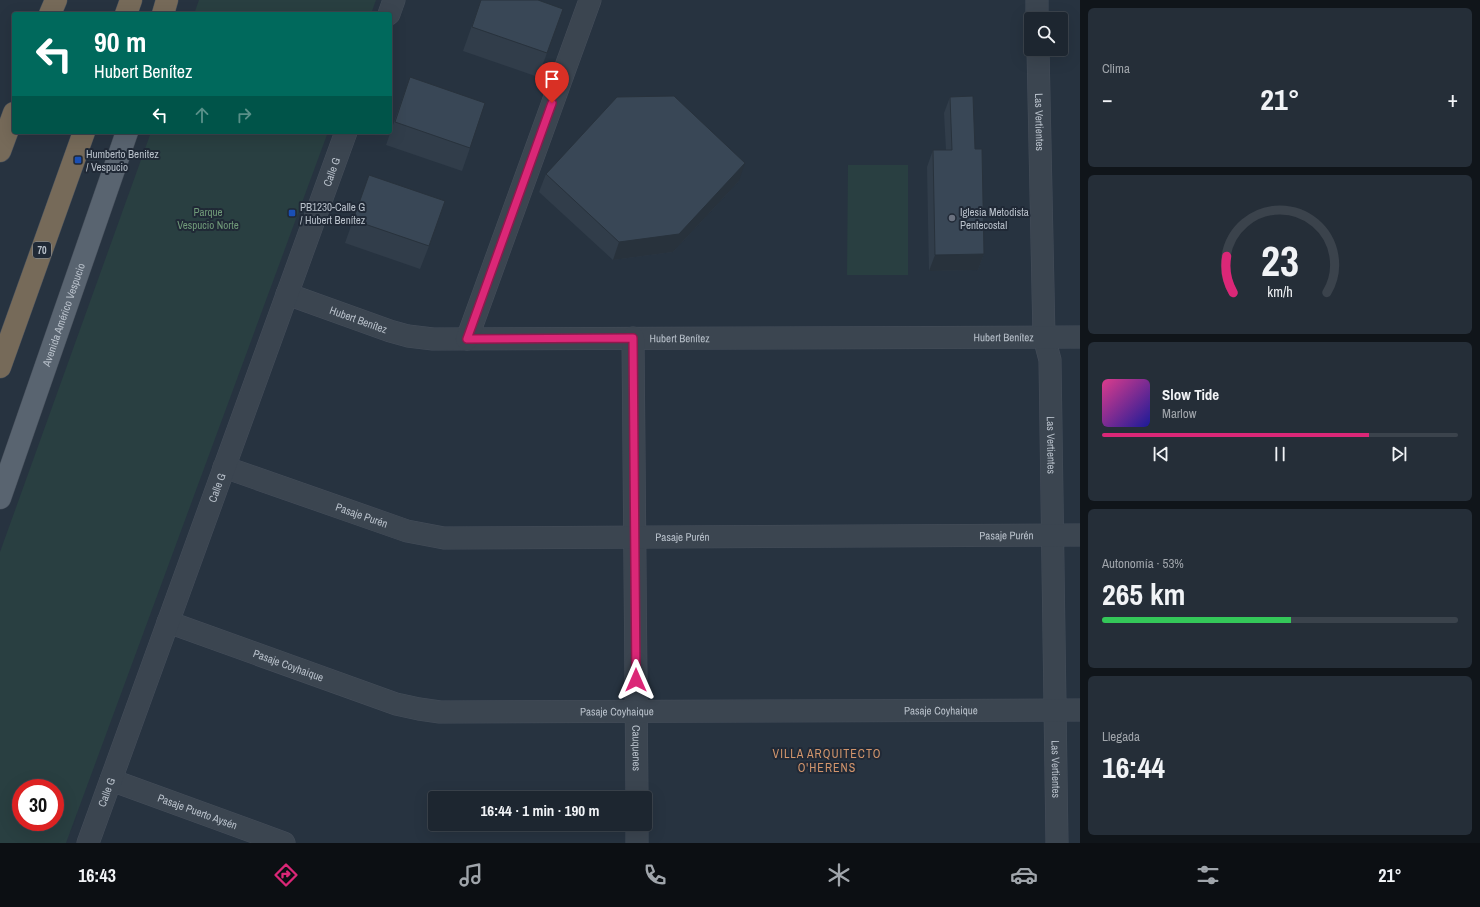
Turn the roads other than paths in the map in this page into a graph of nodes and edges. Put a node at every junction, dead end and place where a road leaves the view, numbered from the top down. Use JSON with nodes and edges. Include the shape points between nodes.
{"nodes":[{"id":1,"x":56,"y":0,"type":"edge"},
{"id":2,"x":131,"y":0,"type":"edge"},
{"id":3,"x":167,"y":0,"type":"edge"},
{"id":4,"x":174,"y":0,"type":"edge"},
{"id":5,"x":394,"y":0,"type":"edge"},
{"id":6,"x":590,"y":0,"type":"edge"},
{"id":7,"x":1037,"y":0,"type":"edge"},
{"id":8,"x":51,"y":12,"type":"edge"},
{"id":9,"x":127,"y":12,"type":"edge"},
{"id":10,"x":164,"y":12,"type":"edge"},
{"id":11,"x":170,"y":12,"type":"edge"},
{"id":12,"x":390,"y":12,"type":"edge"},
{"id":13,"x":1037,"y":12,"type":"edge"},
{"id":14,"x":1038,"y":56,"type":"edge"},
{"id":15,"x":12,"y":118,"type":"edge"},
{"id":16,"x":83,"y":134,"type":"edge"},
{"id":17,"x":126,"y":134,"type":"edge"},
{"id":18,"x":345,"y":134,"type":"edge"},
{"id":19,"x":0,"y":151,"type":"edge"},
{"id":20,"x":288,"y":294,"type":"junction"},
{"id":21,"x":1044,"y":337,"type":"junction"},
{"id":22,"x":1080,"y":337,"type":"edge"},
{"id":23,"x":633,"y":338,"type":"junction"},
{"id":24,"x":467,"y":339,"type":"junction"},
{"id":25,"x":0,"y":367,"type":"edge"},
{"id":26,"x":224,"y":467,"type":"junction"},
{"id":27,"x":0,"y":498,"type":"edge"},
{"id":28,"x":1052,"y":535,"type":"junction"},
{"id":29,"x":1080,"y":535,"type":"edge"},
{"id":30,"x":634,"y":537,"type":"junction"},
{"id":31,"x":168,"y":622,"type":"junction"},
{"id":32,"x":1055,"y":710,"type":"junction"},
{"id":33,"x":1080,"y":710,"type":"edge"},
{"id":34,"x":636,"y":711,"type":"junction"},
{"id":35,"x":110,"y":780,"type":"junction"},
{"id":36,"x":636,"y":791,"type":"edge"},
{"id":37,"x":637,"y":831,"type":"edge"},
{"id":38,"x":88,"y":843,"type":"edge"},
{"id":39,"x":284,"y":843,"type":"edge"},
{"id":40,"x":637,"y":843,"type":"edge"},
{"id":41,"x":1057,"y":843,"type":"edge"}],
"edges":[{"from":1,"to":8,"type":"highway"},
{"from":2,"to":9,"type":"highway"},
{"from":3,"to":10,"type":"highway"},
{"from":4,"to":11,"type":"main road"},
{"from":5,"to":12,"type":"street"},
{"from":6,"to":24,"type":"street"},
{"from":7,"to":13,"type":"street"},
{"from":14,"to":21,"type":"street","name":"Las Vertientes"},
{"from":15,"to":19,"type":"highway"},
{"from":16,"to":25,"type":"highway","number":"70"},
{"from":17,"to":27,"type":"main road","name":"Avenida Américo Vespucio"},
{"from":18,"to":20,"type":"street","name":"Calle G"},
{"from":20,"to":24,"type":"street","name":"Hubert Benítez","via":[[408,336]]},
{"from":20,"to":26,"type":"street","name":"Calle G"},
{"from":21,"to":22,"type":"street","name":"Hubert Benítez"},
{"from":21,"to":23,"type":"street","name":"Hubert Benítez"},
{"from":21,"to":28,"type":"street","name":"Las Vertientes","via":[[1050,360]]},
{"from":23,"to":24,"type":"street","name":"Hubert Benítez"},
{"from":23,"to":30,"type":"street","name":"Cauquenes"},
{"from":26,"to":30,"type":"street","name":"Pasaje Purén","via":[[389,525],[427,535],[463,538]]},
{"from":26,"to":31,"type":"street","name":"Calle G"},
{"from":28,"to":29,"type":"street","name":"Pasaje Purén"},
{"from":28,"to":30,"type":"street","name":"Pasaje Purén"},
{"from":28,"to":32,"type":"street","name":"Las Vertientes"},
{"from":30,"to":34,"type":"street","name":"Cauquenes"},
{"from":31,"to":34,"type":"street","name":"Pasaje Coyhaique","via":[[396,704],[419,709],[460,712]]},
{"from":31,"to":35,"type":"street","name":"Calle G"},
{"from":32,"to":33,"type":"street","name":"Pasaje Coyhaique"},
{"from":32,"to":34,"type":"street","name":"Pasaje Coyhaique"},
{"from":32,"to":41,"type":"street","name":"Las Vertientes"},
{"from":34,"to":36,"type":"street","name":"Cauquenes"},
{"from":35,"to":38,"type":"street","name":"Calle G"},
{"from":35,"to":39,"type":"street","name":"Pasaje Puerto Aysén"},
{"from":37,"to":40,"type":"street"}]}
